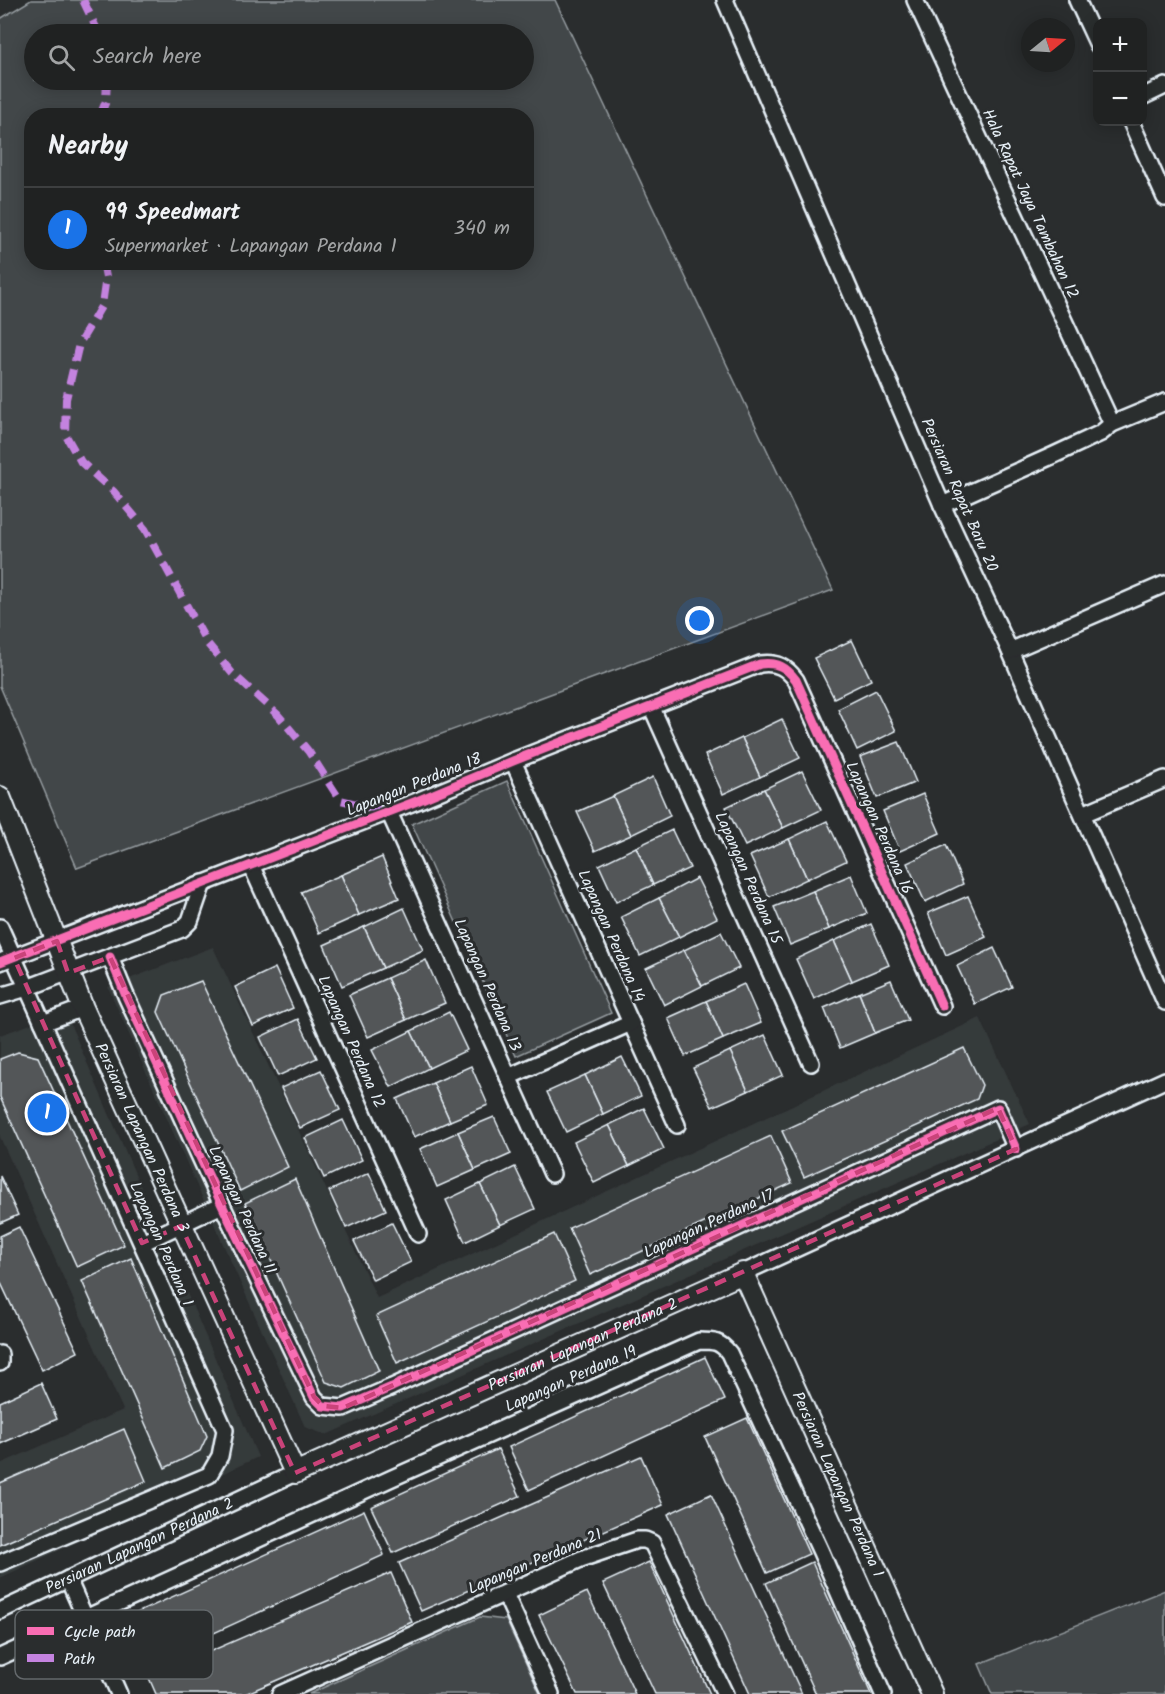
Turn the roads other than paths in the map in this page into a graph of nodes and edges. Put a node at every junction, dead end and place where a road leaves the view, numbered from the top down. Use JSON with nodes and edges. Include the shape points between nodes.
{"nodes":[{"id":1,"x":725,"y":0,"type":"edge"},
{"id":2,"x":915,"y":0,"type":"edge"},
{"id":3,"x":1077,"y":0,"type":"edge"},
{"id":4,"x":1093,"y":34,"type":"edge"},
{"id":5,"x":1165,"y":86,"type":"edge"},
{"id":6,"x":1147,"y":95,"type":"edge"},
{"id":7,"x":1133,"y":126,"type":"edge"},
{"id":8,"x":1165,"y":198,"type":"edge"},
{"id":9,"x":1165,"y":402,"type":"edge"},
{"id":10,"x":1112,"y":424,"type":"junction"},
{"id":11,"x":942,"y":505,"type":"junction"},
{"id":12,"x":1165,"y":584,"type":"edge"},
{"id":13,"x":1010,"y":651,"type":"junction"},
{"id":14,"x":783,"y":667,"type":"joint"},
{"id":15,"x":652,"y":708,"type":"junction"},
{"id":16,"x":513,"y":761,"type":"junction"},
{"id":17,"x":1165,"y":779,"type":"edge"},
{"id":18,"x":0,"y":797,"type":"edge"},
{"id":19,"x":389,"y":812,"type":"junction"},
{"id":20,"x":1083,"y":814,"type":"junction"},
{"id":21,"x":251,"y":865,"type":"junction"},
{"id":22,"x":203,"y":883,"type":"junction"},
{"id":23,"x":0,"y":927,"type":"edge"},
{"id":24,"x":57,"y":941,"type":"junction"},
{"id":25,"x":110,"y":957,"type":"junction"},
{"id":26,"x":7,"y":960,"type":"edge"},
{"id":27,"x":68,"y":973,"type":"junction"},
{"id":28,"x":1161,"y":983,"type":"edge"},
{"id":29,"x":27,"y":988,"type":"junction"},
{"id":30,"x":0,"y":996,"type":"edge"},
{"id":31,"x":1165,"y":1002,"type":"edge"},
{"id":32,"x":942,"y":1006,"type":"dead end"},
{"id":33,"x":82,"y":1008,"type":"junction"},
{"id":34,"x":43,"y":1023,"type":"junction"},
{"id":35,"x":631,"y":1023,"type":"junction"},
{"id":36,"x":811,"y":1063,"type":"dead end"},
{"id":37,"x":508,"y":1077,"type":"junction"},
{"id":38,"x":1165,"y":1080,"type":"edge"},
{"id":39,"x":676,"y":1125,"type":"dead end"},
{"id":40,"x":1016,"y":1149,"type":"junction"},
{"id":41,"x":552,"y":1174,"type":"dead end"},
{"id":42,"x":222,"y":1205,"type":"junction"},
{"id":43,"x":181,"y":1226,"type":"junction"},
{"id":44,"x":418,"y":1234,"type":"dead end"},
{"id":45,"x":142,"y":1243,"type":"junction"},
{"id":46,"x":743,"y":1273,"type":"junction"},
{"id":47,"x":0,"y":1354,"type":"edge"},
{"id":48,"x":0,"y":1363,"type":"edge"},
{"id":49,"x":392,"y":1387,"type":"joint"},
{"id":50,"x":295,"y":1473,"type":"junction"},
{"id":51,"x":0,"y":1563,"type":"edge"},
{"id":52,"x":68,"y":1579,"type":"junction"},
{"id":53,"x":505,"y":1594,"type":"junction"},
{"id":54,"x":82,"y":1610,"type":"edge"},
{"id":55,"x":103,"y":1610,"type":"edge"},
{"id":56,"x":0,"y":1611,"type":"edge"},
{"id":57,"x":15,"y":1650,"type":"edge"},
{"id":58,"x":0,"y":1657,"type":"edge"},
{"id":59,"x":112,"y":1679,"type":"edge"},
{"id":60,"x":119,"y":1694,"type":"edge"},
{"id":61,"x":280,"y":1694,"type":"edge"},
{"id":62,"x":551,"y":1694,"type":"edge"},
{"id":63,"x":725,"y":1694,"type":"edge"},
{"id":64,"x":883,"y":1694,"type":"edge"},
{"id":65,"x":932,"y":1694,"type":"edge"}],
"edges":[{"from":1,"to":11,"type":"street","name":"Persiaran Rapat Baru 20"},
{"from":2,"to":10,"type":"street","name":"Hala Rapat Jaya Tambahan 12"},
{"from":3,"to":4,"type":"street"},
{"from":5,"to":6,"type":"street"},
{"from":7,"to":8,"type":"street"},
{"from":9,"to":10,"type":"street"},
{"from":10,"to":11,"type":"street","via":[[1064,451]]},
{"from":11,"to":13,"type":"street","name":"Persiaran Rapat Baru 20"},
{"from":12,"to":13,"type":"street"},
{"from":13,"to":20,"type":"street","name":"Persiaran Rapat Baru 20"},
{"from":14,"to":15,"type":"street","name":"Lapangan Perdana 18","via":[[760,664]]},
{"from":14,"to":32,"type":"street","name":"Lapangan Perdana 16","via":[[796,680]]},
{"from":15,"to":16,"type":"street","name":"Lapangan Perdana 18"},
{"from":15,"to":36,"type":"street","name":"Lapangan Perdana 15"},
{"from":16,"to":19,"type":"street","name":"Lapangan Perdana 18"},
{"from":16,"to":35,"type":"street","name":"Lapangan Perdana 14"},
{"from":17,"to":20,"type":"street"},
{"from":18,"to":24,"type":"street","name":"Persiaran Lapangan Perdana 3"},
{"from":19,"to":21,"type":"street","name":"Lapangan Perdana 18"},
{"from":19,"to":37,"type":"street","name":"Lapangan Perdana 13"},
{"from":20,"to":28,"type":"street","name":"Persiaran Rapat Baru 20"},
{"from":21,"to":22,"type":"street","name":"Lapangan Perdana 18"},
{"from":21,"to":44,"type":"street","name":"Lapangan Perdana 12"},
{"from":22,"to":24,"type":"street","name":"Lapangan Perdana 18"},
{"from":22,"to":25,"type":"street","via":[[190,921],[182,929]]},
{"from":23,"to":26,"type":"street","name":"Lapangan Perdana 1"},
{"from":24,"to":26,"type":"street","name":"Lapangan Perdana 18"},
{"from":24,"to":27,"type":"street","name":"Persiaran Lapangan Perdana 3"},
{"from":25,"to":27,"type":"street"},
{"from":25,"to":42,"type":"street","name":"Lapangan Perdana 11"},
{"from":26,"to":29,"type":"street","name":"Lapangan Perdana 1"},
{"from":27,"to":29,"type":"street"},
{"from":27,"to":33,"type":"street","name":"Persiaran Lapangan Perdana 3"},
{"from":28,"to":31,"type":"street","name":"Persiaran Rapat Baru 20"},
{"from":29,"to":30,"type":"street"},
{"from":29,"to":34,"type":"street","name":"Lapangan Perdana 1"},
{"from":33,"to":34,"type":"street"},
{"from":33,"to":43,"type":"street","name":"Persiaran Lapangan Perdana 3"},
{"from":34,"to":45,"type":"street","name":"Lapangan Perdana 1"},
{"from":35,"to":37,"type":"street"},
{"from":35,"to":39,"type":"street","name":"Lapangan Perdana 14"},
{"from":37,"to":41,"type":"street","name":"Lapangan Perdana 13"},
{"from":38,"to":40,"type":"street","name":"Persiaran Lapangan Perdana 2"},
{"from":40,"to":46,"type":"street","name":"Persiaran Lapangan Perdana 2"},
{"from":40,"to":49,"type":"street","name":"Lapangan Perdana 17","via":[[998,1108]]},
{"from":42,"to":43,"type":"street"},
{"from":42,"to":49,"type":"street","name":"Lapangan Perdana 11","via":[[314,1397],[323,1406],[344,1408]]},
{"from":43,"to":45,"type":"street"},
{"from":43,"to":50,"type":"street","name":"Persiaran Lapangan Perdana 3"},
{"from":45,"to":51,"type":"street","name":"Lapangan Perdana 1","via":[[225,1430],[220,1456],[209,1475]]},
{"from":46,"to":50,"type":"street","name":"Persiaran Lapangan Perdana 2"},
{"from":46,"to":65,"type":"street","name":"Persiaran Lapangan Perdana 1"},
{"from":47,"to":48,"type":"street"},
{"from":50,"to":52,"type":"street","name":"Persiaran Lapangan Perdana 2"},
{"from":52,"to":54,"type":"street"},
{"from":52,"to":56,"type":"street","name":"Persiaran Lapangan Perdana 2"},
{"from":53,"to":61,"type":"street","name":"Lapangan Perdana 21"},
{"from":53,"to":62,"type":"street"},
{"from":53,"to":63,"type":"street","name":"Lapangan Perdana 21","via":[[581,1559],[637,1540],[652,1543]]},
{"from":55,"to":64,"type":"street","name":"Lapangan Perdana 19","via":[[699,1341],[712,1341],[723,1344],[729,1353]]},
{"from":57,"to":58,"type":"street","name":"Lapangan Perdana 19"},
{"from":59,"to":60,"type":"street"}]}
